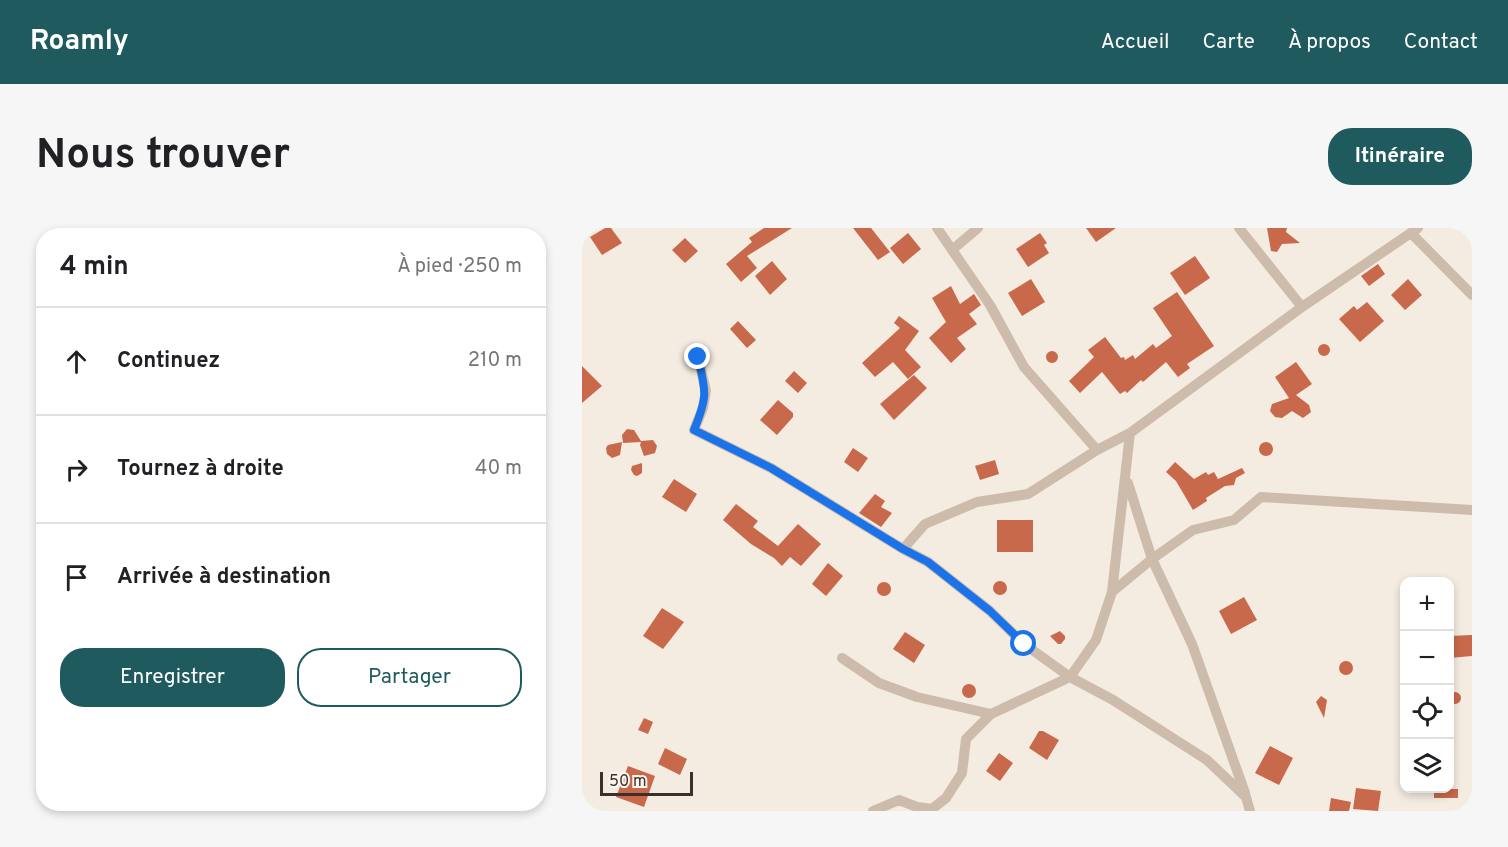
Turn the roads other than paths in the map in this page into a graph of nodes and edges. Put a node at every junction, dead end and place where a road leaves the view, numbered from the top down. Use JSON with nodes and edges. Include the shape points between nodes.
{"nodes":[{"id":1,"x":937,"y":228,"type":"edge"},
{"id":2,"x":978,"y":228,"type":"edge"},
{"id":3,"x":1239,"y":228,"type":"edge"},
{"id":4,"x":1414,"y":230,"type":"edge"},
{"id":5,"x":952,"y":250,"type":"junction"},
{"id":6,"x":1472,"y":295,"type":"edge"},
{"id":7,"x":1302,"y":307,"type":"junction"},
{"id":8,"x":698,"y":357,"type":"dead end"},
{"id":9,"x":1130,"y":433,"type":"junction"},
{"id":10,"x":1097,"y":450,"type":"junction"},
{"id":11,"x":1126,"y":478,"type":"junction"},
{"id":12,"x":1472,"y":510,"type":"edge"},
{"id":13,"x":903,"y":549,"type":"junction"},
{"id":14,"x":1152,"y":559,"type":"junction"},
{"id":15,"x":1112,"y":592,"type":"junction"},
{"id":16,"x":842,"y":658,"type":"dead end"},
{"id":17,"x":1070,"y":676,"type":"junction"},
{"id":18,"x":991,"y":714,"type":"junction"},
{"id":19,"x":1246,"y":796,"type":"junction"},
{"id":20,"x":873,"y":811,"type":"edge"},
{"id":21,"x":1250,"y":811,"type":"edge"}],
"edges":[{"from":1,"to":5,"type":"street"},
{"from":2,"to":5,"type":"street"},
{"from":3,"to":7,"type":"street"},
{"from":4,"to":6,"type":"street"},
{"from":4,"to":7,"type":"street"},
{"from":5,"to":10,"type":"street","via":[[990,305],[1024,367]]},
{"from":7,"to":9,"type":"street"},
{"from":8,"to":13,"type":"street","via":[[706,391],[694,430],[771,468]]},
{"from":9,"to":10,"type":"street"},
{"from":9,"to":11,"type":"street"},
{"from":10,"to":13,"type":"street","via":[[1028,494],[977,502],[926,524]]},
{"from":11,"to":14,"type":"street"},
{"from":11,"to":15,"type":"street"},
{"from":12,"to":14,"type":"street","via":[[1261,497],[1234,520],[1193,530]]},
{"from":13,"to":17,"type":"street","via":[[928,562],[990,611],[1024,644]]},
{"from":14,"to":15,"type":"street"},
{"from":14,"to":19,"type":"street","via":[[1192,644]]},
{"from":15,"to":17,"type":"street","via":[[1096,640]]},
{"from":16,"to":18,"type":"street","via":[[879,683],[917,697]]},
{"from":17,"to":18,"type":"street"},
{"from":17,"to":19,"type":"street","via":[[1207,760]]},
{"from":18,"to":20,"type":"street","via":[[966,739],[962,773],[946,798],[932,809],[899,800]]},
{"from":19,"to":21,"type":"street"}]}
